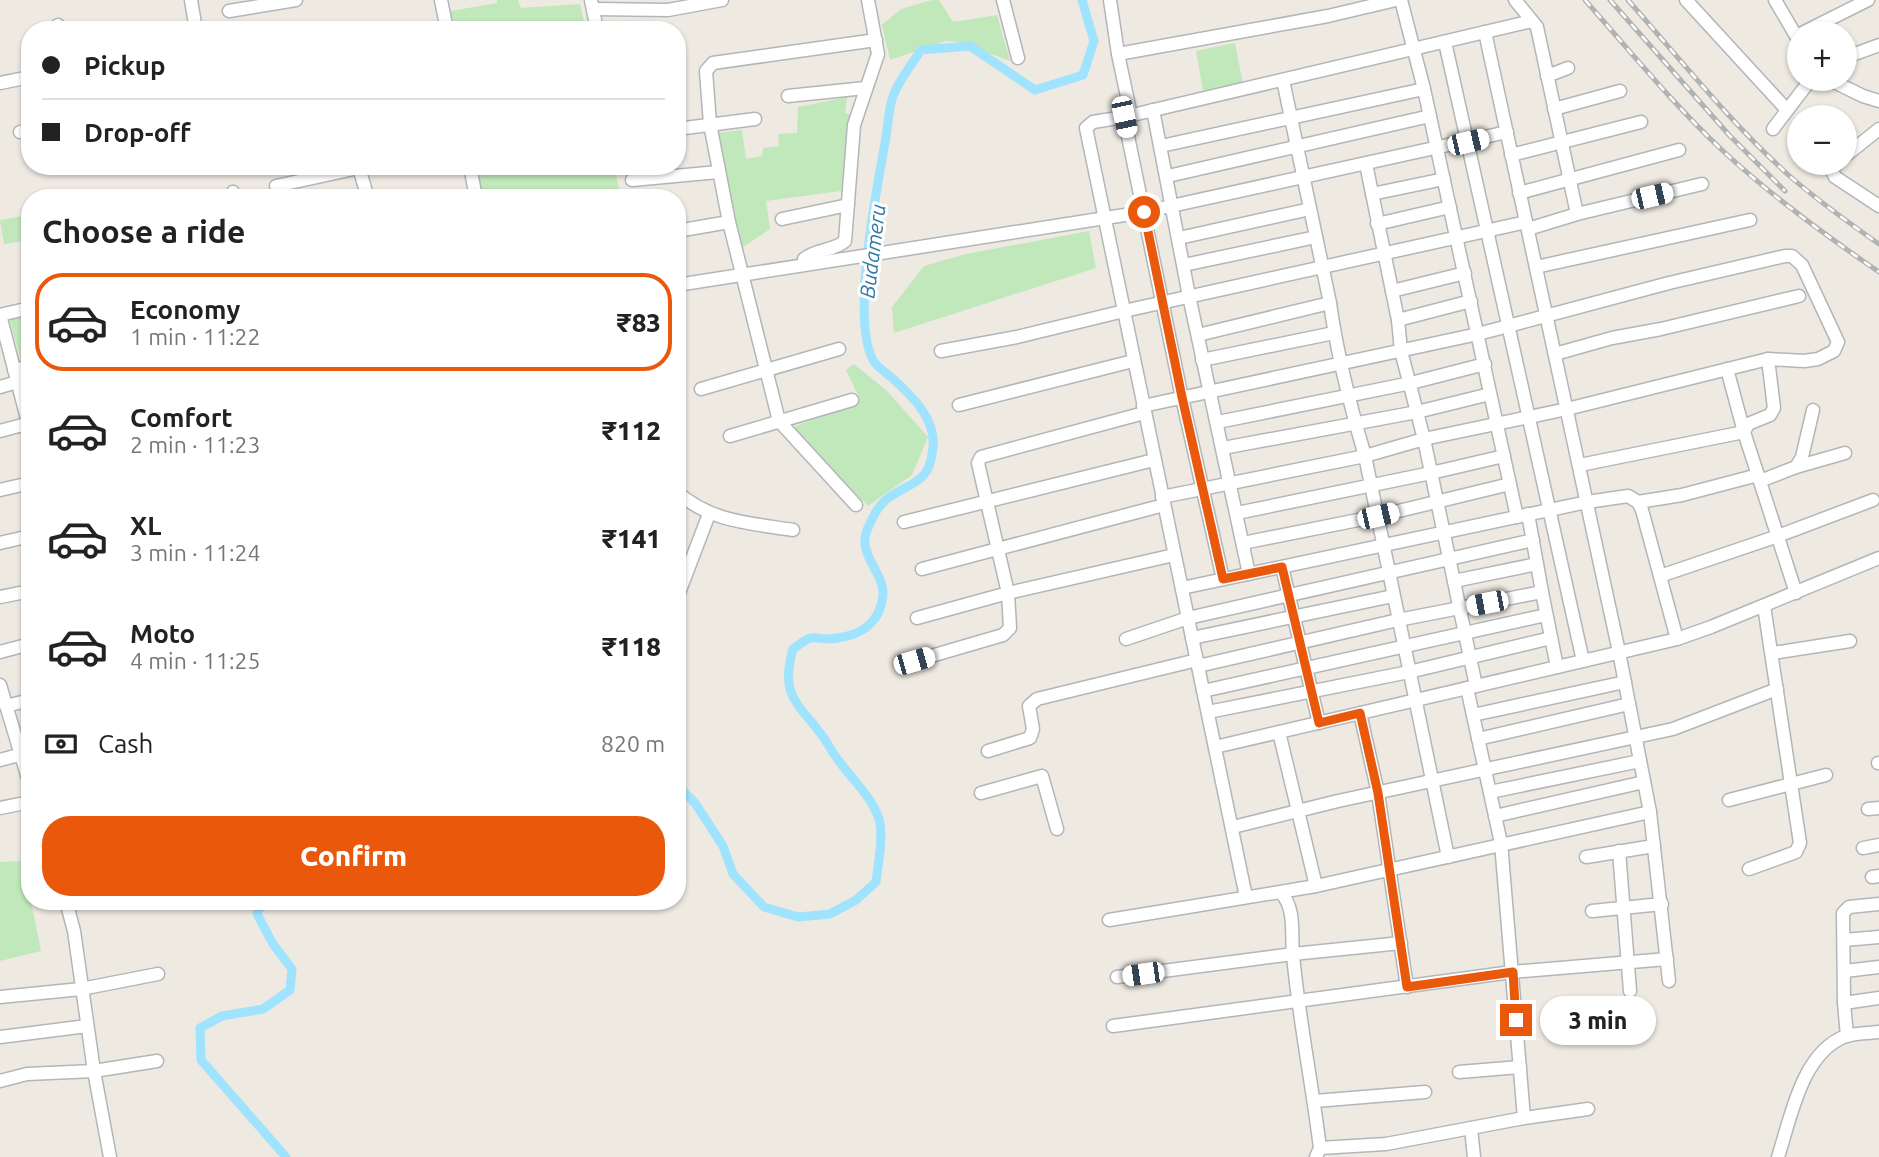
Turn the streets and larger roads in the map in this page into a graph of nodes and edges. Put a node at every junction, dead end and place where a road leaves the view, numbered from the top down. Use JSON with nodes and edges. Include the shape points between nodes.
{"nodes":[{"id":1,"x":191,"y":0,"type":"edge"},
{"id":2,"x":296,"y":0,"type":"edge"},
{"id":3,"x":441,"y":0,"type":"edge"},
{"id":4,"x":723,"y":0,"type":"edge"},
{"id":5,"x":868,"y":0,"type":"edge"},
{"id":6,"x":1003,"y":0,"type":"edge"},
{"id":7,"x":1111,"y":0,"type":"edge"},
{"id":8,"x":1398,"y":0,"type":"edge"},
{"id":9,"x":1515,"y":0,"type":"edge"},
{"id":10,"x":1686,"y":0,"type":"edge"},
{"id":11,"x":1775,"y":0,"type":"edge"},
{"id":12,"x":1868,"y":0,"type":"edge"},
{"id":13,"x":592,"y":4,"type":"edge"},
{"id":14,"x":229,"y":11,"type":"dead end"},
{"id":15,"x":194,"y":21,"type":"edge"},
{"id":16,"x":442,"y":21,"type":"edge"},
{"id":17,"x":1532,"y":21,"type":"junction"},
{"id":18,"x":1789,"y":21,"type":"edge"},
{"id":19,"x":1829,"y":21,"type":"edge"},
{"id":20,"x":1485,"y":32,"type":"junction"},
{"id":21,"x":876,"y":40,"type":"junction"},
{"id":22,"x":1445,"y":42,"type":"junction"},
{"id":23,"x":1879,"y":45,"type":"edge"},
{"id":24,"x":1415,"y":49,"type":"junction"},
{"id":25,"x":1857,"y":53,"type":"edge"},
{"id":26,"x":1118,"y":54,"type":"junction"},
{"id":27,"x":1018,"y":58,"type":"dead end"},
{"id":28,"x":1568,"y":68,"type":"dead end"},
{"id":29,"x":1547,"y":76,"type":"junction"},
{"id":30,"x":21,"y":79,"type":"edge"},
{"id":31,"x":1283,"y":80,"type":"junction"},
{"id":32,"x":0,"y":83,"type":"edge"},
{"id":33,"x":865,"y":88,"type":"junction"},
{"id":34,"x":1424,"y":89,"type":"junction"},
{"id":35,"x":1620,"y":91,"type":"dead end"},
{"id":36,"x":1802,"y":91,"type":"edge"},
{"id":37,"x":1853,"y":91,"type":"edge"},
{"id":38,"x":788,"y":96,"type":"dead end"},
{"id":39,"x":1879,"y":101,"type":"edge"},
{"id":40,"x":1791,"y":105,"type":"edge"},
{"id":41,"x":1554,"y":109,"type":"junction"},
{"id":42,"x":1153,"y":110,"type":"junction"},
{"id":43,"x":1787,"y":110,"type":"joint"},
{"id":44,"x":1128,"y":116,"type":"junction"},
{"id":45,"x":1430,"y":116,"type":"junction"},
{"id":46,"x":1292,"y":118,"type":"junction"},
{"id":47,"x":755,"y":119,"type":"dead end"},
{"id":48,"x":1642,"y":122,"type":"dead end"},
{"id":49,"x":710,"y":124,"type":"junction"},
{"id":50,"x":686,"y":128,"type":"edge"},
{"id":51,"x":1773,"y":129,"type":"dead end"},
{"id":52,"x":1879,"y":129,"type":"edge"},
{"id":53,"x":1507,"y":132,"type":"junction"},
{"id":54,"x":1468,"y":142,"type":"junction"},
{"id":55,"x":1560,"y":142,"type":"junction"},
{"id":56,"x":1161,"y":146,"type":"junction"},
{"id":57,"x":1298,"y":146,"type":"junction"},
{"id":58,"x":1857,"y":147,"type":"edge"},
{"id":59,"x":1437,"y":148,"type":"junction"},
{"id":60,"x":1679,"y":149,"type":"dead end"},
{"id":61,"x":1511,"y":155,"type":"junction"},
{"id":62,"x":1366,"y":163,"type":"junction"},
{"id":63,"x":718,"y":172,"type":"junction"},
{"id":64,"x":327,"y":175,"type":"edge"},
{"id":65,"x":686,"y":175,"type":"edge"},
{"id":66,"x":686,"y":175,"type":"edge"},
{"id":67,"x":1834,"y":175,"type":"edge"},
{"id":68,"x":1168,"y":176,"type":"junction"},
{"id":69,"x":1304,"y":177,"type":"junction"},
{"id":70,"x":1569,"y":178,"type":"junction"},
{"id":71,"x":1444,"y":179,"type":"junction"},
{"id":72,"x":632,"y":180,"type":"dead end"},
{"id":73,"x":1702,"y":184,"type":"dead end"},
{"id":74,"x":276,"y":186,"type":"dead end"},
{"id":75,"x":1519,"y":193,"type":"junction"},
{"id":76,"x":1372,"y":194,"type":"junction"},
{"id":77,"x":848,"y":205,"type":"junction"},
{"id":78,"x":1173,"y":206,"type":"junction"},
{"id":79,"x":1879,"y":206,"type":"edge"},
{"id":80,"x":1450,"y":207,"type":"junction"},
{"id":81,"x":1310,"y":209,"type":"junction"},
{"id":82,"x":1144,"y":212,"type":"junction"},
{"id":83,"x":1577,"y":214,"type":"junction"},
{"id":84,"x":1103,"y":217,"type":"junction"},
{"id":85,"x":782,"y":219,"type":"dead end"},
{"id":86,"x":1750,"y":220,"type":"dead end"},
{"id":87,"x":729,"y":222,"type":"junction"},
{"id":88,"x":1377,"y":224,"type":"junction"},
{"id":89,"x":1527,"y":226,"type":"junction"},
{"id":90,"x":686,"y":229,"type":"edge"},
{"id":91,"x":1487,"y":230,"type":"junction"},
{"id":92,"x":1316,"y":237,"type":"junction"},
{"id":93,"x":1456,"y":237,"type":"junction"},
{"id":94,"x":1179,"y":239,"type":"junction"},
{"id":95,"x":1384,"y":253,"type":"junction"},
{"id":96,"x":806,"y":263,"type":"junction"},
{"id":97,"x":1184,"y":265,"type":"junction"},
{"id":98,"x":1323,"y":267,"type":"junction"},
{"id":99,"x":1535,"y":267,"type":"junction"},
{"id":100,"x":1465,"y":274,"type":"junction"},
{"id":101,"x":742,"y":276,"type":"junction"},
{"id":102,"x":686,"y":284,"type":"edge"},
{"id":103,"x":1392,"y":291,"type":"junction"},
{"id":104,"x":1189,"y":296,"type":"junction"},
{"id":105,"x":1799,"y":296,"type":"dead end"},
{"id":106,"x":1471,"y":301,"type":"junction"},
{"id":107,"x":1162,"y":302,"type":"junction"},
{"id":108,"x":1331,"y":303,"type":"junction"},
{"id":109,"x":21,"y":310,"type":"edge"},
{"id":110,"x":1124,"y":311,"type":"junction"},
{"id":111,"x":0,"y":315,"type":"edge"},
{"id":112,"x":1546,"y":317,"type":"junction"},
{"id":113,"x":1398,"y":320,"type":"junction"},
{"id":114,"x":1508,"y":327,"type":"junction"},
{"id":115,"x":2,"y":333,"type":"edge"},
{"id":116,"x":1334,"y":333,"type":"junction"},
{"id":117,"x":1478,"y":334,"type":"junction"},
{"id":118,"x":1198,"y":335,"type":"junction"},
{"id":119,"x":839,"y":349,"type":"dead end"},
{"id":120,"x":941,"y":351,"type":"dead end"},
{"id":121,"x":1401,"y":351,"type":"junction"},
{"id":122,"x":1555,"y":354,"type":"junction"},
{"id":123,"x":1768,"y":359,"type":"junction"},
{"id":124,"x":1202,"y":360,"type":"junction"},
{"id":125,"x":1133,"y":361,"type":"junction"},
{"id":126,"x":1485,"y":364,"type":"junction"},
{"id":127,"x":1341,"y":365,"type":"junction"},
{"id":128,"x":766,"y":369,"type":"junction"},
{"id":129,"x":1727,"y":369,"type":"junction"},
{"id":130,"x":21,"y":372,"type":"edge"},
{"id":131,"x":16,"y":376,"type":"junction"},
{"id":132,"x":1411,"y":383,"type":"junction"},
{"id":133,"x":0,"y":387,"type":"edge"},
{"id":134,"x":701,"y":388,"type":"dead end"},
{"id":135,"x":1211,"y":391,"type":"junction"},
{"id":136,"x":1348,"y":394,"type":"junction"},
{"id":137,"x":1490,"y":394,"type":"junction"},
{"id":138,"x":21,"y":395,"type":"edge"},
{"id":139,"x":1182,"y":397,"type":"junction"},
{"id":140,"x":852,"y":400,"type":"dead end"},
{"id":141,"x":959,"y":405,"type":"dead end"},
{"id":142,"x":1143,"y":409,"type":"junction"},
{"id":143,"x":1567,"y":409,"type":"junction"},
{"id":144,"x":1812,"y":410,"type":"dead end"},
{"id":145,"x":1417,"y":412,"type":"junction"},
{"id":146,"x":1528,"y":418,"type":"junction"},
{"id":147,"x":779,"y":421,"type":"junction"},
{"id":148,"x":1218,"y":422,"type":"junction"},
{"id":149,"x":1355,"y":423,"type":"junction"},
{"id":150,"x":1498,"y":424,"type":"junction"},
{"id":151,"x":21,"y":427,"type":"edge"},
{"id":152,"x":0,"y":430,"type":"edge"},
{"id":153,"x":1744,"y":432,"type":"junction"},
{"id":154,"x":730,"y":436,"type":"dead end"},
{"id":155,"x":1424,"y":439,"type":"junction"},
{"id":156,"x":1223,"y":448,"type":"junction"},
{"id":157,"x":1845,"y":453,"type":"dead end"},
{"id":158,"x":1365,"y":456,"type":"junction"},
{"id":159,"x":1504,"y":456,"type":"junction"},
{"id":160,"x":1154,"y":460,"type":"junction"},
{"id":161,"x":1580,"y":465,"type":"junction"},
{"id":162,"x":1796,"y":467,"type":"junction"},
{"id":163,"x":1431,"y":473,"type":"junction"},
{"id":164,"x":1759,"y":478,"type":"junction"},
{"id":165,"x":1231,"y":484,"type":"junction"},
{"id":166,"x":1510,"y":484,"type":"junction"},
{"id":167,"x":21,"y":485,"type":"edge"},
{"id":168,"x":1370,"y":486,"type":"junction"},
{"id":169,"x":1202,"y":489,"type":"junction"},
{"id":170,"x":0,"y":490,"type":"edge"},
{"id":171,"x":686,"y":500,"type":"edge"},
{"id":172,"x":1873,"y":500,"type":"dead end"},
{"id":173,"x":1163,"y":501,"type":"junction"},
{"id":174,"x":987,"y":502,"type":"junction"},
{"id":175,"x":1437,"y":502,"type":"junction"},
{"id":176,"x":1587,"y":502,"type":"junction"},
{"id":177,"x":1638,"y":502,"type":"junction"},
{"id":178,"x":856,"y":505,"type":"dead end"},
{"id":179,"x":1549,"y":510,"type":"junction"},
{"id":180,"x":1237,"y":513,"type":"junction"},
{"id":181,"x":709,"y":514,"type":"junction"},
{"id":182,"x":1523,"y":515,"type":"junction"},
{"id":183,"x":1378,"y":516,"type":"junction"},
{"id":184,"x":904,"y":522,"type":"dead end"},
{"id":185,"x":793,"y":530,"type":"dead end"},
{"id":186,"x":1444,"y":532,"type":"junction"},
{"id":187,"x":1778,"y":536,"type":"junction"},
{"id":188,"x":21,"y":538,"type":"edge"},
{"id":189,"x":1532,"y":540,"type":"junction"},
{"id":190,"x":0,"y":543,"type":"edge"},
{"id":191,"x":1243,"y":543,"type":"junction"},
{"id":192,"x":1383,"y":545,"type":"junction"},
{"id":193,"x":998,"y":549,"type":"junction"},
{"id":194,"x":1174,"y":555,"type":"junction"},
{"id":195,"x":1449,"y":558,"type":"junction"},
{"id":196,"x":1879,"y":558,"type":"edge"},
{"id":197,"x":1537,"y":564,"type":"junction"},
{"id":198,"x":1282,"y":567,"type":"junction"},
{"id":199,"x":922,"y":569,"type":"dead end"},
{"id":200,"x":686,"y":574,"type":"edge"},
{"id":201,"x":1249,"y":574,"type":"junction"},
{"id":202,"x":1388,"y":574,"type":"junction"},
{"id":203,"x":1660,"y":576,"type":"junction"},
{"id":204,"x":1223,"y":579,"type":"junction"},
{"id":205,"x":1454,"y":581,"type":"junction"},
{"id":206,"x":1182,"y":588,"type":"junction"},
{"id":207,"x":1542,"y":592,"type":"junction"},
{"id":208,"x":21,"y":593,"type":"edge"},
{"id":209,"x":1008,"y":593,"type":"junction"},
{"id":210,"x":1796,"y":593,"type":"junction"},
{"id":211,"x":1289,"y":594,"type":"junction"},
{"id":212,"x":1393,"y":596,"type":"junction"},
{"id":213,"x":0,"y":597,"type":"edge"},
{"id":214,"x":1764,"y":606,"type":"junction"},
{"id":215,"x":1460,"y":608,"type":"junction"},
{"id":216,"x":1546,"y":615,"type":"junction"},
{"id":217,"x":1294,"y":617,"type":"junction"},
{"id":218,"x":917,"y":618,"type":"dead end"},
{"id":219,"x":1188,"y":618,"type":"junction"},
{"id":220,"x":1398,"y":620,"type":"junction"},
{"id":221,"x":1466,"y":633,"type":"junction"},
{"id":222,"x":1192,"y":638,"type":"junction"},
{"id":223,"x":1551,"y":638,"type":"junction"},
{"id":224,"x":1126,"y":639,"type":"dead end"},
{"id":225,"x":1677,"y":639,"type":"junction"},
{"id":226,"x":1850,"y":641,"type":"dead end"},
{"id":227,"x":1300,"y":642,"type":"junction"},
{"id":228,"x":21,"y":646,"type":"edge"},
{"id":229,"x":1404,"y":647,"type":"junction"},
{"id":230,"x":0,"y":652,"type":"edge"},
{"id":231,"x":1619,"y":652,"type":"junction"},
{"id":232,"x":1773,"y":653,"type":"junction"},
{"id":233,"x":1470,"y":657,"type":"junction"},
{"id":234,"x":914,"y":661,"type":"dead end"},
{"id":235,"x":1583,"y":661,"type":"junction"},
{"id":236,"x":1198,"y":663,"type":"junction"},
{"id":237,"x":1306,"y":667,"type":"junction"},
{"id":238,"x":1557,"y":667,"type":"junction"},
{"id":239,"x":1409,"y":672,"type":"junction"},
{"id":240,"x":1625,"y":682,"type":"junction"},
{"id":241,"x":0,"y":685,"type":"edge"},
{"id":242,"x":1472,"y":687,"type":"junction"},
{"id":243,"x":1777,"y":689,"type":"junction"},
{"id":244,"x":1203,"y":691,"type":"junction"},
{"id":245,"x":1311,"y":691,"type":"junction"},
{"id":246,"x":1415,"y":700,"type":"junction"},
{"id":247,"x":21,"y":702,"type":"edge"},
{"id":248,"x":1629,"y":704,"type":"junction"},
{"id":249,"x":6,"y":706,"type":"junction"},
{"id":250,"x":1208,"y":712,"type":"junction"},
{"id":251,"x":1360,"y":713,"type":"junction"},
{"id":252,"x":1473,"y":715,"type":"junction"},
{"id":253,"x":1319,"y":723,"type":"junction"},
{"id":254,"x":1279,"y":732,"type":"junction"},
{"id":255,"x":1635,"y":736,"type":"junction"},
{"id":256,"x":1478,"y":739,"type":"junction"},
{"id":257,"x":21,"y":744,"type":"edge"},
{"id":258,"x":1215,"y":747,"type":"junction"},
{"id":259,"x":988,"y":751,"type":"dead end"},
{"id":260,"x":21,"y":755,"type":"edge"},
{"id":261,"x":0,"y":760,"type":"edge"},
{"id":262,"x":1640,"y":761,"type":"junction"},
{"id":263,"x":1485,"y":770,"type":"junction"},
{"id":264,"x":1826,"y":775,"type":"dead end"},
{"id":265,"x":1432,"y":781,"type":"junction"},
{"id":266,"x":1644,"y":782,"type":"junction"},
{"id":267,"x":1790,"y":784,"type":"junction"},
{"id":268,"x":1490,"y":792,"type":"junction"},
{"id":269,"x":981,"y":793,"type":"dead end"},
{"id":270,"x":1378,"y":793,"type":"junction"},
{"id":271,"x":1729,"y":800,"type":"dead end"},
{"id":272,"x":21,"y":804,"type":"edge"},
{"id":273,"x":0,"y":808,"type":"edge"},
{"id":274,"x":1298,"y":811,"type":"junction"},
{"id":275,"x":1650,"y":811,"type":"junction"},
{"id":276,"x":1495,"y":816,"type":"junction"},
{"id":277,"x":1233,"y":827,"type":"junction"},
{"id":278,"x":1057,"y":829,"type":"dead end"},
{"id":279,"x":1501,"y":844,"type":"junction"},
{"id":280,"x":1879,"y":845,"type":"edge"},
{"id":281,"x":1654,"y":846,"type":"junction"},
{"id":282,"x":1863,"y":848,"type":"dead end"},
{"id":283,"x":1619,"y":852,"type":"junction"},
{"id":284,"x":1586,"y":856,"type":"dead end"},
{"id":285,"x":1448,"y":857,"type":"junction"},
{"id":286,"x":1391,"y":868,"type":"junction"},
{"id":287,"x":1749,"y":869,"type":"dead end"},
{"id":288,"x":1316,"y":886,"type":"junction"},
{"id":289,"x":1281,"y":893,"type":"junction"},
{"id":290,"x":1246,"y":897,"type":"junction"},
{"id":291,"x":1662,"y":904,"type":"junction"},
{"id":292,"x":1879,"y":904,"type":"edge"},
{"id":293,"x":1622,"y":908,"type":"junction"},
{"id":294,"x":68,"y":910,"type":"edge"},
{"id":295,"x":1592,"y":911,"type":"dead end"},
{"id":296,"x":1109,"y":920,"type":"dead end"},
{"id":297,"x":1879,"y":937,"type":"edge"},
{"id":298,"x":1844,"y":940,"type":"junction"},
{"id":299,"x":1401,"y":943,"type":"junction"},
{"id":300,"x":1293,"y":954,"type":"junction"},
{"id":301,"x":1667,"y":959,"type":"junction"},
{"id":302,"x":1627,"y":962,"type":"junction"},
{"id":303,"x":1879,"y":967,"type":"edge"},
{"id":304,"x":1845,"y":971,"type":"junction"},
{"id":305,"x":1513,"y":972,"type":"junction"},
{"id":306,"x":158,"y":974,"type":"dead end"},
{"id":307,"x":1118,"y":977,"type":"dead end"},
{"id":308,"x":1668,"y":981,"type":"dead end"},
{"id":309,"x":1407,"y":987,"type":"junction"},
{"id":310,"x":81,"y":989,"type":"junction"},
{"id":311,"x":1630,"y":991,"type":"dead end"},
{"id":312,"x":0,"y":997,"type":"edge"},
{"id":313,"x":1879,"y":998,"type":"edge"},
{"id":314,"x":1299,"y":1001,"type":"junction"},
{"id":315,"x":1844,"y":1003,"type":"junction"},
{"id":316,"x":87,"y":1026,"type":"junction"},
{"id":317,"x":1112,"y":1026,"type":"dead end"},
{"id":318,"x":1879,"y":1032,"type":"edge"},
{"id":319,"x":1847,"y":1036,"type":"junction"},
{"id":320,"x":0,"y":1037,"type":"edge"},
{"id":321,"x":157,"y":1061,"type":"dead end"},
{"id":322,"x":1520,"y":1067,"type":"junction"},
{"id":323,"x":94,"y":1072,"type":"junction"},
{"id":324,"x":1459,"y":1072,"type":"dead end"},
{"id":325,"x":0,"y":1081,"type":"edge"},
{"id":326,"x":1425,"y":1092,"type":"dead end"},
{"id":327,"x":1315,"y":1101,"type":"junction"},
{"id":328,"x":1588,"y":1109,"type":"dead end"},
{"id":329,"x":1524,"y":1118,"type":"junction"},
{"id":330,"x":1471,"y":1128,"type":"junction"},
{"id":331,"x":1368,"y":1151,"type":"edge"},
{"id":332,"x":1318,"y":1152,"type":"edge"},
{"id":333,"x":110,"y":1157,"type":"edge"},
{"id":334,"x":1474,"y":1157,"type":"edge"},
{"id":335,"x":1778,"y":1157,"type":"edge"}],
"edges":[{"from":1,"to":15,"type":"street"},
{"from":2,"to":14,"type":"street"},
{"from":3,"to":16,"type":"street"},
{"from":4,"to":13,"type":"street","via":[[667,10]]},
{"from":5,"to":21,"type":"street"},
{"from":6,"to":27,"type":"street"},
{"from":7,"to":26,"type":"street"},
{"from":8,"to":24,"type":"street"},
{"from":8,"to":26,"type":"street"},
{"from":9,"to":17,"type":"street"},
{"from":10,"to":43,"type":"street"},
{"from":11,"to":18,"type":"street"},
{"from":12,"to":19,"type":"street"},
{"from":17,"to":20,"type":"street"},
{"from":17,"to":29,"type":"street"},
{"from":20,"to":22,"type":"street"},
{"from":20,"to":53,"type":"street"},
{"from":21,"to":33,"type":"street","via":[[876,61]]},
{"from":21,"to":49,"type":"street","via":[[712,63],[706,71]]},
{"from":22,"to":24,"type":"street"},
{"from":22,"to":54,"type":"street"},
{"from":23,"to":25,"type":"street"},
{"from":24,"to":31,"type":"street"},
{"from":24,"to":34,"type":"street"},
{"from":26,"to":44,"type":"street"},
{"from":28,"to":29,"type":"street"},
{"from":29,"to":41,"type":"street"},
{"from":30,"to":32,"type":"street"},
{"from":31,"to":42,"type":"street"},
{"from":31,"to":46,"type":"street"},
{"from":33,"to":38,"type":"street"},
{"from":33,"to":77,"type":"street","via":[[854,125]]},
{"from":34,"to":45,"type":"street"},
{"from":34,"to":46,"type":"street"},
{"from":35,"to":41,"type":"street"},
{"from":36,"to":40,"type":"street"},
{"from":37,"to":39,"type":"street"},
{"from":41,"to":55,"type":"street"},
{"from":42,"to":44,"type":"street"},
{"from":42,"to":56,"type":"street"},
{"from":43,"to":51,"type":"street"},
{"from":44,"to":82,"type":"street"},
{"from":44,"to":84,"type":"street","via":[[1093,122],[1086,128]]},
{"from":45,"to":57,"type":"street"},
{"from":45,"to":59,"type":"street"},
{"from":46,"to":56,"type":"street"},
{"from":46,"to":57,"type":"street"},
{"from":47,"to":49,"type":"street"},
{"from":48,"to":55,"type":"street"},
{"from":49,"to":50,"type":"street"},
{"from":49,"to":63,"type":"street"},
{"from":52,"to":58,"type":"street"},
{"from":53,"to":54,"type":"street"},
{"from":53,"to":61,"type":"street"},
{"from":54,"to":59,"type":"street"},
{"from":54,"to":91,"type":"street"},
{"from":55,"to":61,"type":"street"},
{"from":55,"to":70,"type":"street"},
{"from":56,"to":68,"type":"street"},
{"from":57,"to":68,"type":"street"},
{"from":57,"to":69,"type":"street"},
{"from":59,"to":62,"type":"street"},
{"from":59,"to":71,"type":"street"},
{"from":60,"to":70,"type":"street"},
{"from":61,"to":75,"type":"street"},
{"from":62,"to":69,"type":"street"},
{"from":62,"to":76,"type":"street"},
{"from":63,"to":65,"type":"street"},
{"from":63,"to":87,"type":"street"},
{"from":64,"to":74,"type":"street"},
{"from":66,"to":72,"type":"street"},
{"from":67,"to":79,"type":"street"},
{"from":68,"to":78,"type":"street"},
{"from":69,"to":78,"type":"street"},
{"from":69,"to":81,"type":"street"},
{"from":70,"to":75,"type":"street"},
{"from":70,"to":83,"type":"street"},
{"from":71,"to":76,"type":"street"},
{"from":71,"to":80,"type":"street"},
{"from":73,"to":83,"type":"street"},
{"from":75,"to":89,"type":"street"},
{"from":76,"to":88,"type":"street"},
{"from":77,"to":85,"type":"street"},
{"from":77,"to":96,"type":"street","via":[[845,241],[817,252]]},
{"from":78,"to":82,"type":"street"},
{"from":78,"to":94,"type":"street"},
{"from":80,"to":88,"type":"street"},
{"from":80,"to":93,"type":"street"},
{"from":81,"to":92,"type":"street"},
{"from":81,"to":94,"type":"street"},
{"from":82,"to":84,"type":"street"},
{"from":82,"to":107,"type":"street"},
{"from":83,"to":89,"type":"street"},
{"from":84,"to":96,"type":"street"},
{"from":84,"to":110,"type":"street"},
{"from":86,"to":99,"type":"street"},
{"from":87,"to":90,"type":"street"},
{"from":87,"to":101,"type":"street"},
{"from":88,"to":95,"type":"street"},
{"from":89,"to":91,"type":"street"},
{"from":89,"to":99,"type":"street"},
{"from":91,"to":93,"type":"street"},
{"from":91,"to":114,"type":"street"},
{"from":92,"to":97,"type":"street"},
{"from":92,"to":98,"type":"street"},
{"from":93,"to":95,"type":"street"},
{"from":93,"to":100,"type":"street"},
{"from":94,"to":97,"type":"street"},
{"from":95,"to":98,"type":"street"},
{"from":95,"to":103,"type":"street"},
{"from":96,"to":101,"type":"street"},
{"from":97,"to":104,"type":"street"},
{"from":98,"to":104,"type":"street"},
{"from":98,"to":108,"type":"street"},
{"from":99,"to":112,"type":"street"},
{"from":100,"to":103,"type":"street"},
{"from":100,"to":106,"type":"street"},
{"from":101,"to":102,"type":"street"},
{"from":101,"to":128,"type":"street"},
{"from":103,"to":113,"type":"street"},
{"from":104,"to":107,"type":"street"},
{"from":104,"to":118,"type":"street"},
{"from":105,"to":122,"type":"street"},
{"from":106,"to":113,"type":"street"},
{"from":106,"to":117,"type":"street"},
{"from":107,"to":110,"type":"street"},
{"from":107,"to":139,"type":"street"},
{"from":108,"to":116,"type":"street"},
{"from":108,"to":118,"type":"street"},
{"from":109,"to":111,"type":"street"},
{"from":110,"to":120,"type":"street"},
{"from":110,"to":125,"type":"street"},
{"from":111,"to":115,"type":"street"},
{"from":112,"to":114,"type":"street"},
{"from":112,"to":122,"type":"street"},
{"from":112,"to":123,"type":"street","via":[[1792,256],[1809,278],[1837,347],[1818,359]]},
{"from":113,"to":121,"type":"street"},
{"from":114,"to":117,"type":"street"},
{"from":114,"to":146,"type":"street"},
{"from":115,"to":131,"type":"street"},
{"from":116,"to":124,"type":"street"},
{"from":116,"to":127,"type":"street"},
{"from":117,"to":121,"type":"street"},
{"from":117,"to":126,"type":"street"},
{"from":118,"to":124,"type":"street"},
{"from":119,"to":128,"type":"street"},
{"from":121,"to":127,"type":"street"},
{"from":121,"to":132,"type":"street"},
{"from":122,"to":143,"type":"street"},
{"from":123,"to":129,"type":"street"},
{"from":123,"to":153,"type":"street","via":[[1774,408],[1770,415],[1748,424]]},
{"from":124,"to":135,"type":"street"},
{"from":125,"to":141,"type":"street"},
{"from":125,"to":142,"type":"street"},
{"from":126,"to":132,"type":"street"},
{"from":126,"to":137,"type":"street"},
{"from":127,"to":135,"type":"street"},
{"from":127,"to":136,"type":"street"},
{"from":128,"to":134,"type":"street"},
{"from":128,"to":147,"type":"street"},
{"from":129,"to":143,"type":"street"},
{"from":129,"to":153,"type":"street"},
{"from":130,"to":131,"type":"street"},
{"from":131,"to":133,"type":"street"},
{"from":131,"to":138,"type":"street"},
{"from":132,"to":136,"type":"street"},
{"from":132,"to":145,"type":"street"},
{"from":135,"to":139,"type":"street"},
{"from":135,"to":148,"type":"street"},
{"from":136,"to":148,"type":"street"},
{"from":136,"to":149,"type":"street"},
{"from":137,"to":145,"type":"street"},
{"from":137,"to":150,"type":"street"},
{"from":139,"to":142,"type":"street"},
{"from":139,"to":169,"type":"street"},
{"from":140,"to":147,"type":"street"},
{"from":142,"to":160,"type":"street"},
{"from":142,"to":174,"type":"street","via":[[981,457],[978,463]]},
{"from":143,"to":146,"type":"street"},
{"from":143,"to":161,"type":"street"},
{"from":144,"to":162,"type":"street"},
{"from":145,"to":149,"type":"street"},
{"from":145,"to":155,"type":"street"},
{"from":146,"to":150,"type":"street"},
{"from":146,"to":179,"type":"street"},
{"from":147,"to":154,"type":"street"},
{"from":147,"to":178,"type":"street"},
{"from":148,"to":156,"type":"street"},
{"from":149,"to":156,"type":"street"},
{"from":149,"to":158,"type":"street"},
{"from":150,"to":155,"type":"street"},
{"from":150,"to":159,"type":"street"},
{"from":151,"to":152,"type":"street"},
{"from":153,"to":161,"type":"street"},
{"from":153,"to":164,"type":"street"},
{"from":155,"to":158,"type":"street"},
{"from":155,"to":163,"type":"street"},
{"from":156,"to":165,"type":"street"},
{"from":157,"to":162,"type":"street"},
{"from":158,"to":165,"type":"street"},
{"from":158,"to":168,"type":"street"},
{"from":159,"to":163,"type":"street"},
{"from":159,"to":166,"type":"street"},
{"from":160,"to":173,"type":"street"},
{"from":160,"to":174,"type":"street"},
{"from":161,"to":176,"type":"street"},
{"from":162,"to":164,"type":"street"},
{"from":163,"to":168,"type":"street"},
{"from":163,"to":175,"type":"street"},
{"from":164,"to":177,"type":"street"},
{"from":164,"to":187,"type":"street"},
{"from":165,"to":169,"type":"street"},
{"from":165,"to":180,"type":"street"},
{"from":166,"to":175,"type":"street"},
{"from":166,"to":182,"type":"street"},
{"from":167,"to":170,"type":"street"},
{"from":168,"to":180,"type":"street"},
{"from":168,"to":183,"type":"street"},
{"from":169,"to":173,"type":"street"},
{"from":169,"to":204,"type":"street"},
{"from":171,"to":181,"type":"street"},
{"from":172,"to":187,"type":"street"},
{"from":173,"to":193,"type":"street"},
{"from":173,"to":194,"type":"street"},
{"from":174,"to":184,"type":"street"},
{"from":174,"to":193,"type":"street"},
{"from":175,"to":183,"type":"street"},
{"from":175,"to":186,"type":"street"},
{"from":176,"to":177,"type":"street","via":[[1628,496]]},
{"from":176,"to":179,"type":"street"},
{"from":176,"to":231,"type":"street"},
{"from":177,"to":203,"type":"street"},
{"from":179,"to":182,"type":"street"},
{"from":179,"to":235,"type":"street"},
{"from":180,"to":191,"type":"street"},
{"from":181,"to":185,"type":"street"},
{"from":181,"to":200,"type":"street"},
{"from":182,"to":186,"type":"street"},
{"from":182,"to":189,"type":"street"},
{"from":183,"to":191,"type":"street"},
{"from":183,"to":192,"type":"street"},
{"from":186,"to":192,"type":"street"},
{"from":186,"to":195,"type":"street"},
{"from":187,"to":203,"type":"street"},
{"from":187,"to":210,"type":"street"},
{"from":188,"to":190,"type":"street"},
{"from":189,"to":195,"type":"street"},
{"from":189,"to":197,"type":"street"},
{"from":191,"to":201,"type":"street"},
{"from":192,"to":198,"type":"street"},
{"from":192,"to":202,"type":"street"},
{"from":193,"to":199,"type":"street"},
{"from":193,"to":209,"type":"street"},
{"from":194,"to":206,"type":"street"},
{"from":194,"to":209,"type":"street"},
{"from":195,"to":202,"type":"street"},
{"from":195,"to":205,"type":"street"},
{"from":196,"to":210,"type":"street"},
{"from":197,"to":205,"type":"street"},
{"from":197,"to":207,"type":"street"},
{"from":198,"to":201,"type":"street"},
{"from":198,"to":211,"type":"street"},
{"from":201,"to":204,"type":"street"},
{"from":202,"to":211,"type":"street"},
{"from":202,"to":212,"type":"street"},
{"from":203,"to":225,"type":"street"},
{"from":204,"to":206,"type":"street"},
{"from":205,"to":215,"type":"street"},
{"from":206,"to":219,"type":"street"},
{"from":207,"to":215,"type":"street"},
{"from":207,"to":216,"type":"street"},
{"from":208,"to":213,"type":"street"},
{"from":209,"to":218,"type":"street"},
{"from":209,"to":234,"type":"street","via":[[1011,621],[1007,632]]},
{"from":210,"to":214,"type":"street"},
{"from":211,"to":217,"type":"street"},
{"from":211,"to":219,"type":"street"},
{"from":212,"to":217,"type":"street"},
{"from":212,"to":220,"type":"street"},
{"from":214,"to":225,"type":"street"},
{"from":214,"to":232,"type":"street"},
{"from":215,"to":220,"type":"street"},
{"from":215,"to":221,"type":"street"},
{"from":216,"to":221,"type":"street"},
{"from":216,"to":223,"type":"street"},
{"from":217,"to":222,"type":"street"},
{"from":217,"to":227,"type":"street"},
{"from":219,"to":222,"type":"street"},
{"from":219,"to":224,"type":"street"},
{"from":220,"to":227,"type":"street"},
{"from":220,"to":229,"type":"street"},
{"from":221,"to":229,"type":"street"},
{"from":221,"to":233,"type":"street"},
{"from":222,"to":236,"type":"street"},
{"from":223,"to":233,"type":"street"},
{"from":223,"to":238,"type":"street"},
{"from":225,"to":231,"type":"street"},
{"from":226,"to":232,"type":"street"},
{"from":227,"to":236,"type":"street"},
{"from":227,"to":237,"type":"street"},
{"from":228,"to":230,"type":"street"},
{"from":229,"to":237,"type":"street"},
{"from":229,"to":239,"type":"street"},
{"from":231,"to":235,"type":"street"},
{"from":231,"to":240,"type":"street"},
{"from":232,"to":243,"type":"street"},
{"from":233,"to":239,"type":"street"},
{"from":233,"to":242,"type":"street"},
{"from":235,"to":238,"type":"street"},
{"from":236,"to":244,"type":"street"},
{"from":236,"to":259,"type":"street","via":[[1037,699],[1030,706],[1030,738]]},
{"from":237,"to":244,"type":"street"},
{"from":237,"to":245,"type":"street"},
{"from":238,"to":242,"type":"street"},
{"from":239,"to":245,"type":"street"},
{"from":239,"to":246,"type":"street"},
{"from":240,"to":248,"type":"street"},
{"from":240,"to":252,"type":"street"},
{"from":241,"to":249,"type":"street"},
{"from":242,"to":246,"type":"street"},
{"from":242,"to":252,"type":"street"},
{"from":243,"to":255,"type":"street","via":[[1673,729]]},
{"from":243,"to":267,"type":"street"},
{"from":244,"to":250,"type":"street"},
{"from":245,"to":250,"type":"street"},
{"from":245,"to":253,"type":"street"},
{"from":246,"to":251,"type":"street"},
{"from":246,"to":265,"type":"street"},
{"from":247,"to":249,"type":"street"},
{"from":248,"to":255,"type":"street"},
{"from":248,"to":256,"type":"street"},
{"from":249,"to":257,"type":"street"},
{"from":250,"to":258,"type":"street"},
{"from":251,"to":253,"type":"street"},
{"from":251,"to":270,"type":"street"},
{"from":252,"to":256,"type":"street"},
{"from":253,"to":254,"type":"street"},
{"from":254,"to":258,"type":"street"},
{"from":254,"to":274,"type":"street"},
{"from":255,"to":262,"type":"street"},
{"from":255,"to":263,"type":"street"},
{"from":256,"to":263,"type":"street"},
{"from":258,"to":277,"type":"street"},
{"from":260,"to":261,"type":"street"},
{"from":262,"to":266,"type":"street"},
{"from":262,"to":268,"type":"street"},
{"from":263,"to":265,"type":"street"},
{"from":263,"to":268,"type":"street"},
{"from":264,"to":267,"type":"street"},
{"from":265,"to":270,"type":"street"},
{"from":265,"to":285,"type":"street"},
{"from":266,"to":275,"type":"street"},
{"from":266,"to":276,"type":"street"},
{"from":267,"to":271,"type":"street"},
{"from":267,"to":287,"type":"street","via":[[1799,848]]},
{"from":268,"to":276,"type":"street"},
{"from":269,"to":278,"type":"street","via":[[1042,776]]},
{"from":270,"to":274,"type":"street"},
{"from":270,"to":286,"type":"street"},
{"from":272,"to":273,"type":"street"},
{"from":274,"to":277,"type":"street"},
{"from":274,"to":288,"type":"street"},
{"from":275,"to":279,"type":"street"},
{"from":275,"to":281,"type":"street"},
{"from":276,"to":279,"type":"street"},
{"from":277,"to":290,"type":"street"},
{"from":279,"to":285,"type":"street"},
{"from":279,"to":305,"type":"street"},
{"from":280,"to":282,"type":"street"},
{"from":281,"to":283,"type":"street"},
{"from":281,"to":291,"type":"street"},
{"from":283,"to":284,"type":"street"},
{"from":283,"to":293,"type":"street"},
{"from":285,"to":286,"type":"street"},
{"from":286,"to":288,"type":"street"},
{"from":286,"to":299,"type":"street"},
{"from":288,"to":289,"type":"street"},
{"from":289,"to":290,"type":"street"},
{"from":289,"to":300,"type":"street","via":[[1289,906]]},
{"from":290,"to":296,"type":"street"},
{"from":291,"to":293,"type":"street"},
{"from":291,"to":301,"type":"street"},
{"from":292,"to":298,"type":"street","via":[[1845,909]]},
{"from":293,"to":295,"type":"street"},
{"from":293,"to":302,"type":"street"},
{"from":294,"to":310,"type":"street"},
{"from":297,"to":298,"type":"street"},
{"from":298,"to":304,"type":"street"},
{"from":299,"to":300,"type":"street"},
{"from":299,"to":309,"type":"street"},
{"from":300,"to":307,"type":"street"},
{"from":300,"to":314,"type":"street"},
{"from":301,"to":302,"type":"street"},
{"from":301,"to":308,"type":"street"},
{"from":302,"to":305,"type":"street"},
{"from":302,"to":311,"type":"street"},
{"from":303,"to":304,"type":"street"},
{"from":304,"to":315,"type":"street"},
{"from":305,"to":309,"type":"street"},
{"from":305,"to":322,"type":"street"},
{"from":306,"to":310,"type":"street"},
{"from":309,"to":314,"type":"street"},
{"from":310,"to":312,"type":"street"},
{"from":310,"to":316,"type":"street"},
{"from":313,"to":315,"type":"street"},
{"from":314,"to":317,"type":"street"},
{"from":314,"to":327,"type":"street"},
{"from":315,"to":319,"type":"street"},
{"from":316,"to":320,"type":"street"},
{"from":316,"to":323,"type":"street"},
{"from":318,"to":319,"type":"street"},
{"from":319,"to":335,"type":"street","via":[[1830,1044],[1810,1066]]},
{"from":321,"to":323,"type":"street"},
{"from":322,"to":324,"type":"street"},
{"from":322,"to":329,"type":"street"},
{"from":323,"to":325,"type":"street","via":[[41,1073]]},
{"from":323,"to":333,"type":"street"},
{"from":326,"to":327,"type":"street"},
{"from":327,"to":332,"type":"street"},
{"from":328,"to":329,"type":"street"},
{"from":329,"to":330,"type":"street"},
{"from":330,"to":331,"type":"street"},
{"from":330,"to":334,"type":"street"},
{"from":331,"to":332,"type":"street"}]}
